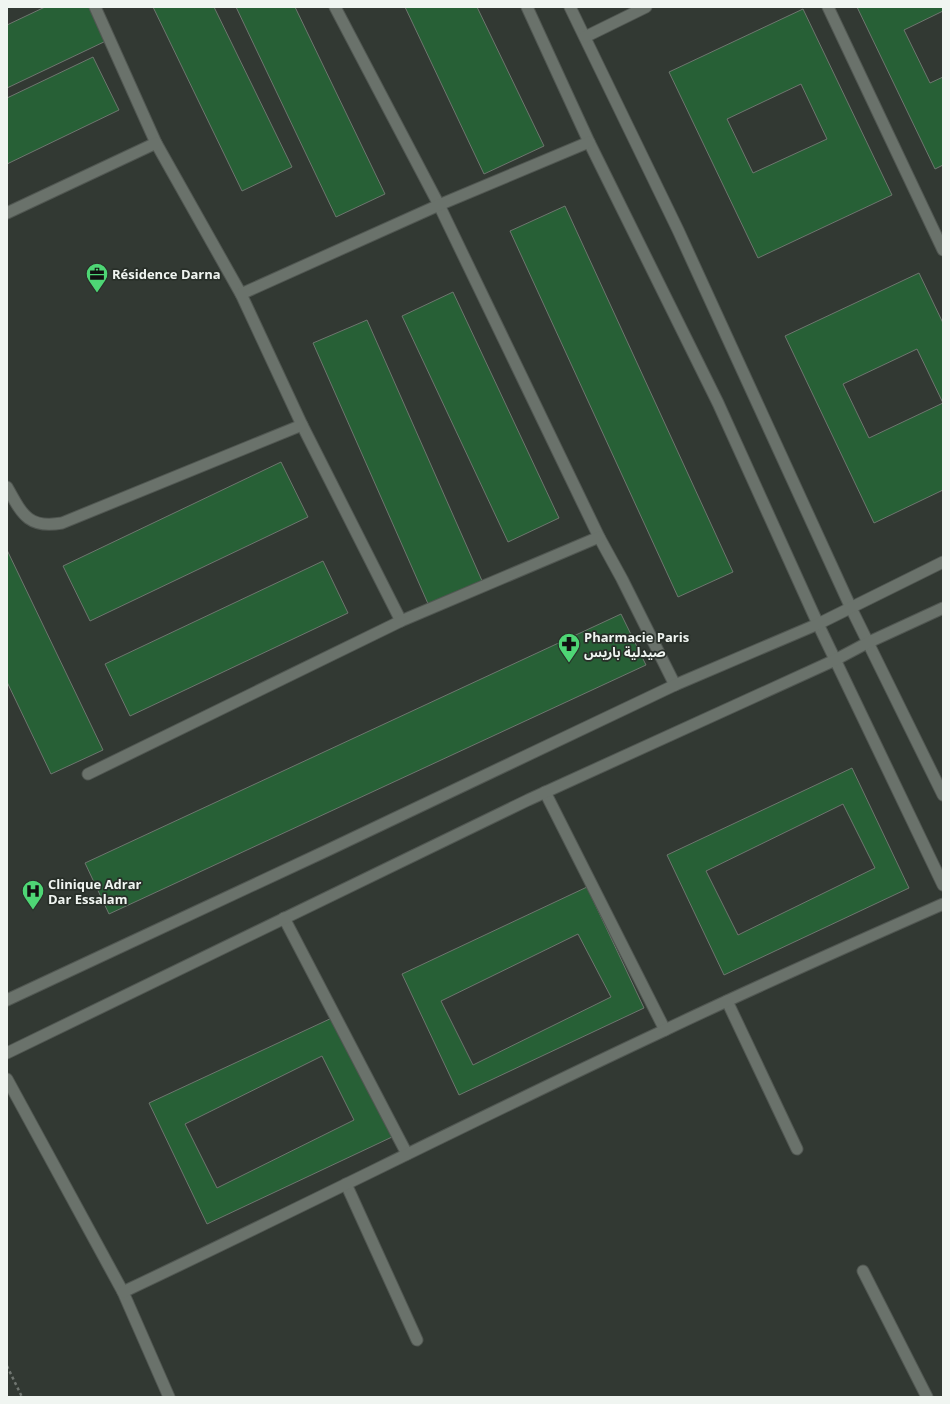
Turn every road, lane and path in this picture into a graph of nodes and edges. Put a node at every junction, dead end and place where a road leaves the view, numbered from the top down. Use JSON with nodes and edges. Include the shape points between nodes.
{"nodes":[{"id":1,"x":95,"y":7,"type":"edge"},
{"id":2,"x":335,"y":7,"type":"edge"},
{"id":3,"x":527,"y":7,"type":"edge"},
{"id":4,"x":570,"y":7,"type":"edge"},
{"id":5,"x":646,"y":7,"type":"edge"},
{"id":6,"x":828,"y":7,"type":"edge"},
{"id":7,"x":585,"y":37,"type":"junction"},
{"id":8,"x":589,"y":142,"type":"junction"},
{"id":9,"x":156,"y":143,"type":"junction"},
{"id":10,"x":439,"y":205,"type":"junction"},
{"id":11,"x":7,"y":213,"type":"edge"},
{"id":12,"x":943,"y":250,"type":"edge"},
{"id":13,"x":241,"y":294,"type":"junction"},
{"id":14,"x":302,"y":425,"type":"junction"},
{"id":15,"x":7,"y":487,"type":"edge"},
{"id":16,"x":599,"y":536,"type":"junction"},
{"id":17,"x":943,"y":562,"type":"edge"},
{"id":18,"x":851,"y":608,"type":"junction"},
{"id":19,"x":943,"y":608,"type":"edge"},
{"id":20,"x":401,"y":622,"type":"junction"},
{"id":21,"x":818,"y":624,"type":"junction"},
{"id":22,"x":867,"y":643,"type":"junction"},
{"id":23,"x":835,"y":660,"type":"junction"},
{"id":24,"x":675,"y":685,"type":"junction"},
{"id":25,"x":88,"y":774,"type":"dead end"},
{"id":26,"x":544,"y":792,"type":"junction"},
{"id":27,"x":943,"y":795,"type":"edge"},
{"id":28,"x":943,"y":884,"type":"edge"},
{"id":29,"x":943,"y":904,"type":"edge"},
{"id":30,"x":284,"y":918,"type":"junction"},
{"id":31,"x":7,"y":1000,"type":"edge"},
{"id":32,"x":727,"y":1001,"type":"junction"},
{"id":33,"x":665,"y":1030,"type":"junction"},
{"id":34,"x":7,"y":1053,"type":"edge"},
{"id":35,"x":7,"y":1079,"type":"edge"},
{"id":36,"x":797,"y":1149,"type":"dead end"},
{"id":37,"x":407,"y":1154,"type":"junction"},
{"id":38,"x":346,"y":1184,"type":"junction"},
{"id":39,"x":863,"y":1271,"type":"dead end"},
{"id":40,"x":124,"y":1292,"type":"junction"},
{"id":41,"x":416,"y":1340,"type":"dead end"},
{"id":42,"x":7,"y":1366,"type":"edge"},
{"id":43,"x":22,"y":1397,"type":"edge"},
{"id":44,"x":169,"y":1397,"type":"edge"},
{"id":45,"x":926,"y":1397,"type":"edge"}],
"edges":[{"from":1,"to":9,"type":"street"},
{"from":2,"to":10,"type":"street"},
{"from":3,"to":8,"type":"street"},
{"from":4,"to":7,"type":"street"},
{"from":5,"to":7,"type":"street"},
{"from":6,"to":12,"type":"street"},
{"from":7,"to":18,"type":"street","via":[[678,230]]},
{"from":8,"to":10,"type":"street"},
{"from":8,"to":21,"type":"street","via":[[718,403]]},
{"from":9,"to":11,"type":"street"},
{"from":9,"to":13,"type":"street"},
{"from":10,"to":13,"type":"street"},
{"from":10,"to":16,"type":"street"},
{"from":13,"to":14,"type":"street"},
{"from":14,"to":15,"type":"street","via":[[62,523],[47,526],[37,524],[19,510]]},
{"from":14,"to":20,"type":"street"},
{"from":16,"to":20,"type":"street"},
{"from":16,"to":24,"type":"street"},
{"from":17,"to":18,"type":"street"},
{"from":18,"to":21,"type":"street"},
{"from":18,"to":22,"type":"street"},
{"from":19,"to":22,"type":"street"},
{"from":20,"to":25,"type":"street"},
{"from":21,"to":23,"type":"street"},
{"from":21,"to":24,"type":"street"},
{"from":22,"to":23,"type":"street"},
{"from":22,"to":27,"type":"street"},
{"from":23,"to":26,"type":"street"},
{"from":23,"to":28,"type":"street"},
{"from":24,"to":31,"type":"street"},
{"from":26,"to":30,"type":"street"},
{"from":26,"to":33,"type":"street"},
{"from":29,"to":32,"type":"street"},
{"from":30,"to":34,"type":"street"},
{"from":30,"to":37,"type":"street"},
{"from":32,"to":33,"type":"street"},
{"from":32,"to":36,"type":"street"},
{"from":33,"to":37,"type":"street"},
{"from":35,"to":40,"type":"street"},
{"from":37,"to":38,"type":"street"},
{"from":38,"to":40,"type":"street"},
{"from":38,"to":41,"type":"street"},
{"from":39,"to":45,"type":"street"},
{"from":40,"to":44,"type":"street"},
{"from":42,"to":43,"type":"path"}]}
